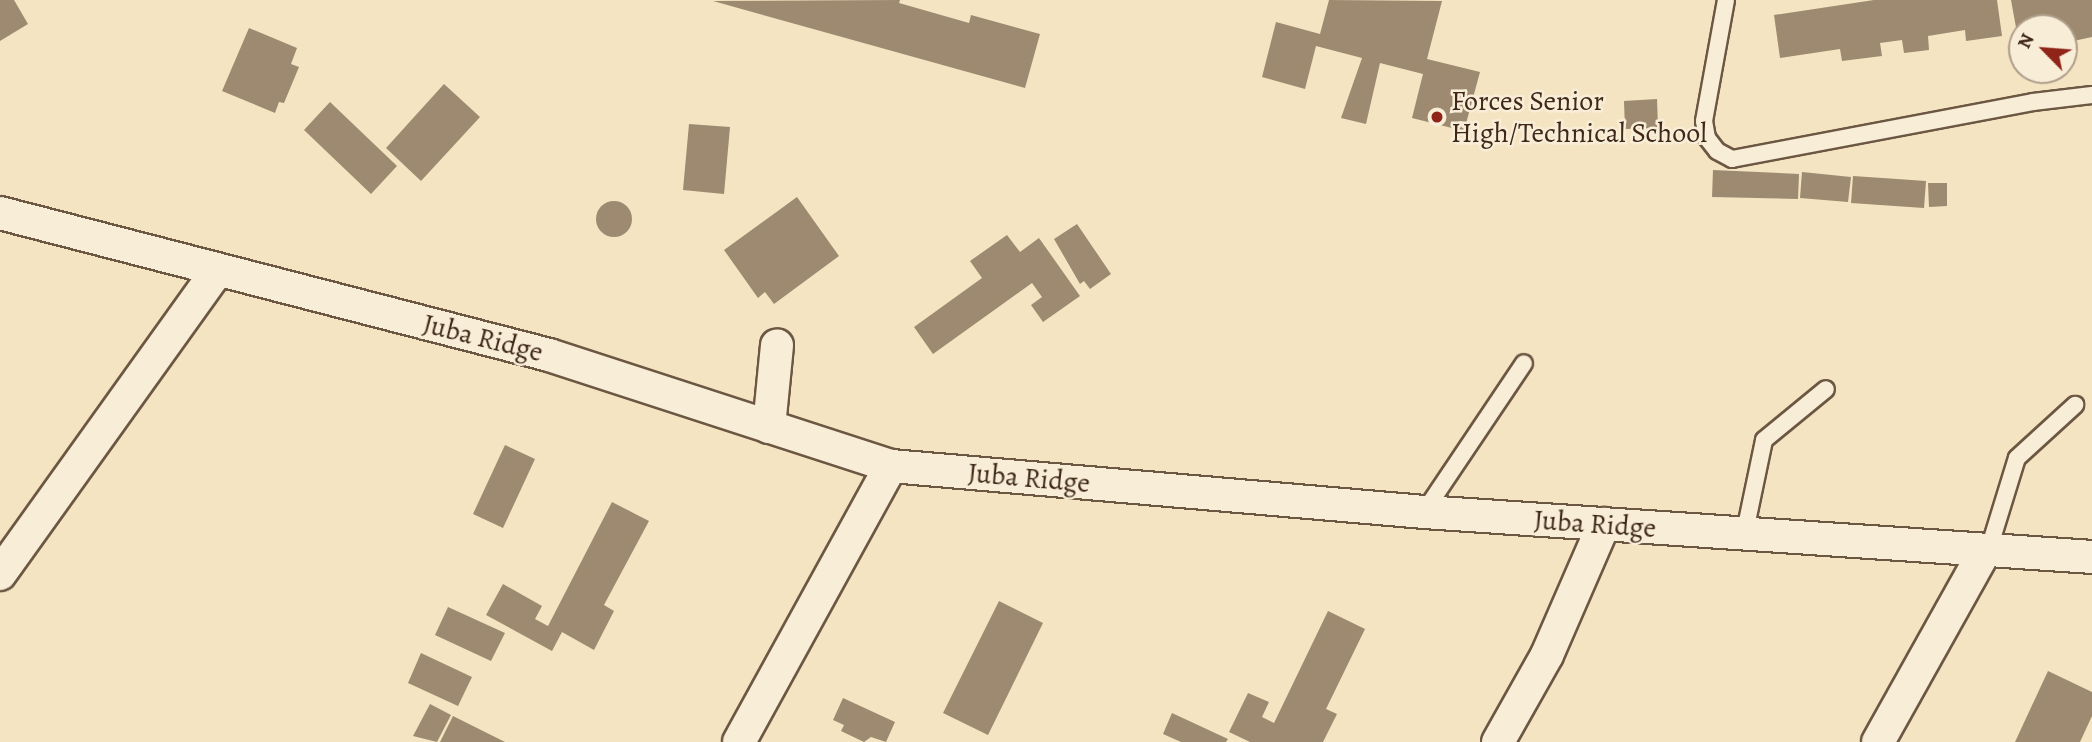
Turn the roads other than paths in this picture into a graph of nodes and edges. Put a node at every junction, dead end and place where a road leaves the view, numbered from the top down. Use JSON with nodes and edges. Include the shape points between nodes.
{"nodes":[{"id":1,"x":1726,"y":0,"type":"edge"},
{"id":2,"x":2092,"y":95,"type":"edge"},
{"id":3,"x":0,"y":213,"type":"edge"},
{"id":4,"x":216,"y":272,"type":"junction"},
{"id":5,"x":777,"y":345,"type":"dead end"},
{"id":6,"x":1524,"y":363,"type":"dead end"},
{"id":7,"x":1826,"y":389,"type":"dead end"},
{"id":8,"x":2075,"y":405,"type":"dead end"},
{"id":9,"x":769,"y":426,"type":"junction"},
{"id":10,"x":891,"y":466,"type":"junction"},
{"id":11,"x":1424,"y":512,"type":"junction"},
{"id":12,"x":1604,"y":524,"type":"junction"},
{"id":13,"x":1744,"y":536,"type":"junction"},
{"id":14,"x":1986,"y":552,"type":"junction"},
{"id":15,"x":2092,"y":557,"type":"edge"},
{"id":16,"x":0,"y":574,"type":"edge"},
{"id":17,"x":739,"y":742,"type":"edge"},
{"id":18,"x":1498,"y":742,"type":"edge"},
{"id":19,"x":1878,"y":742,"type":"edge"}],
"edges":[{"from":1,"to":2,"type":"lane","via":[[1704,121],[1707,138],[1717,151],[1732,159]]},
{"from":3,"to":4,"type":"street","name":"Juba Ridge"},
{"from":4,"to":9,"type":"street","name":"Juba Ridge","via":[[550,355]]},
{"from":4,"to":16,"type":"street"},
{"from":5,"to":9,"type":"street"},
{"from":6,"to":11,"type":"lane"},
{"from":7,"to":13,"type":"lane","via":[[1764,440]]},
{"from":8,"to":14,"type":"lane","via":[[2017,457]]},
{"from":9,"to":10,"type":"street","name":"Juba Ridge"},
{"from":10,"to":11,"type":"street","name":"Juba Ridge"},
{"from":10,"to":17,"type":"street"},
{"from":11,"to":12,"type":"street","name":"Juba Ridge"},
{"from":12,"to":13,"type":"street","name":"Juba Ridge"},
{"from":12,"to":18,"type":"street","via":[[1546,655]]},
{"from":13,"to":14,"type":"street","name":"Juba Ridge"},
{"from":14,"to":15,"type":"street","name":"Juba Ridge"},
{"from":14,"to":19,"type":"street"}]}
